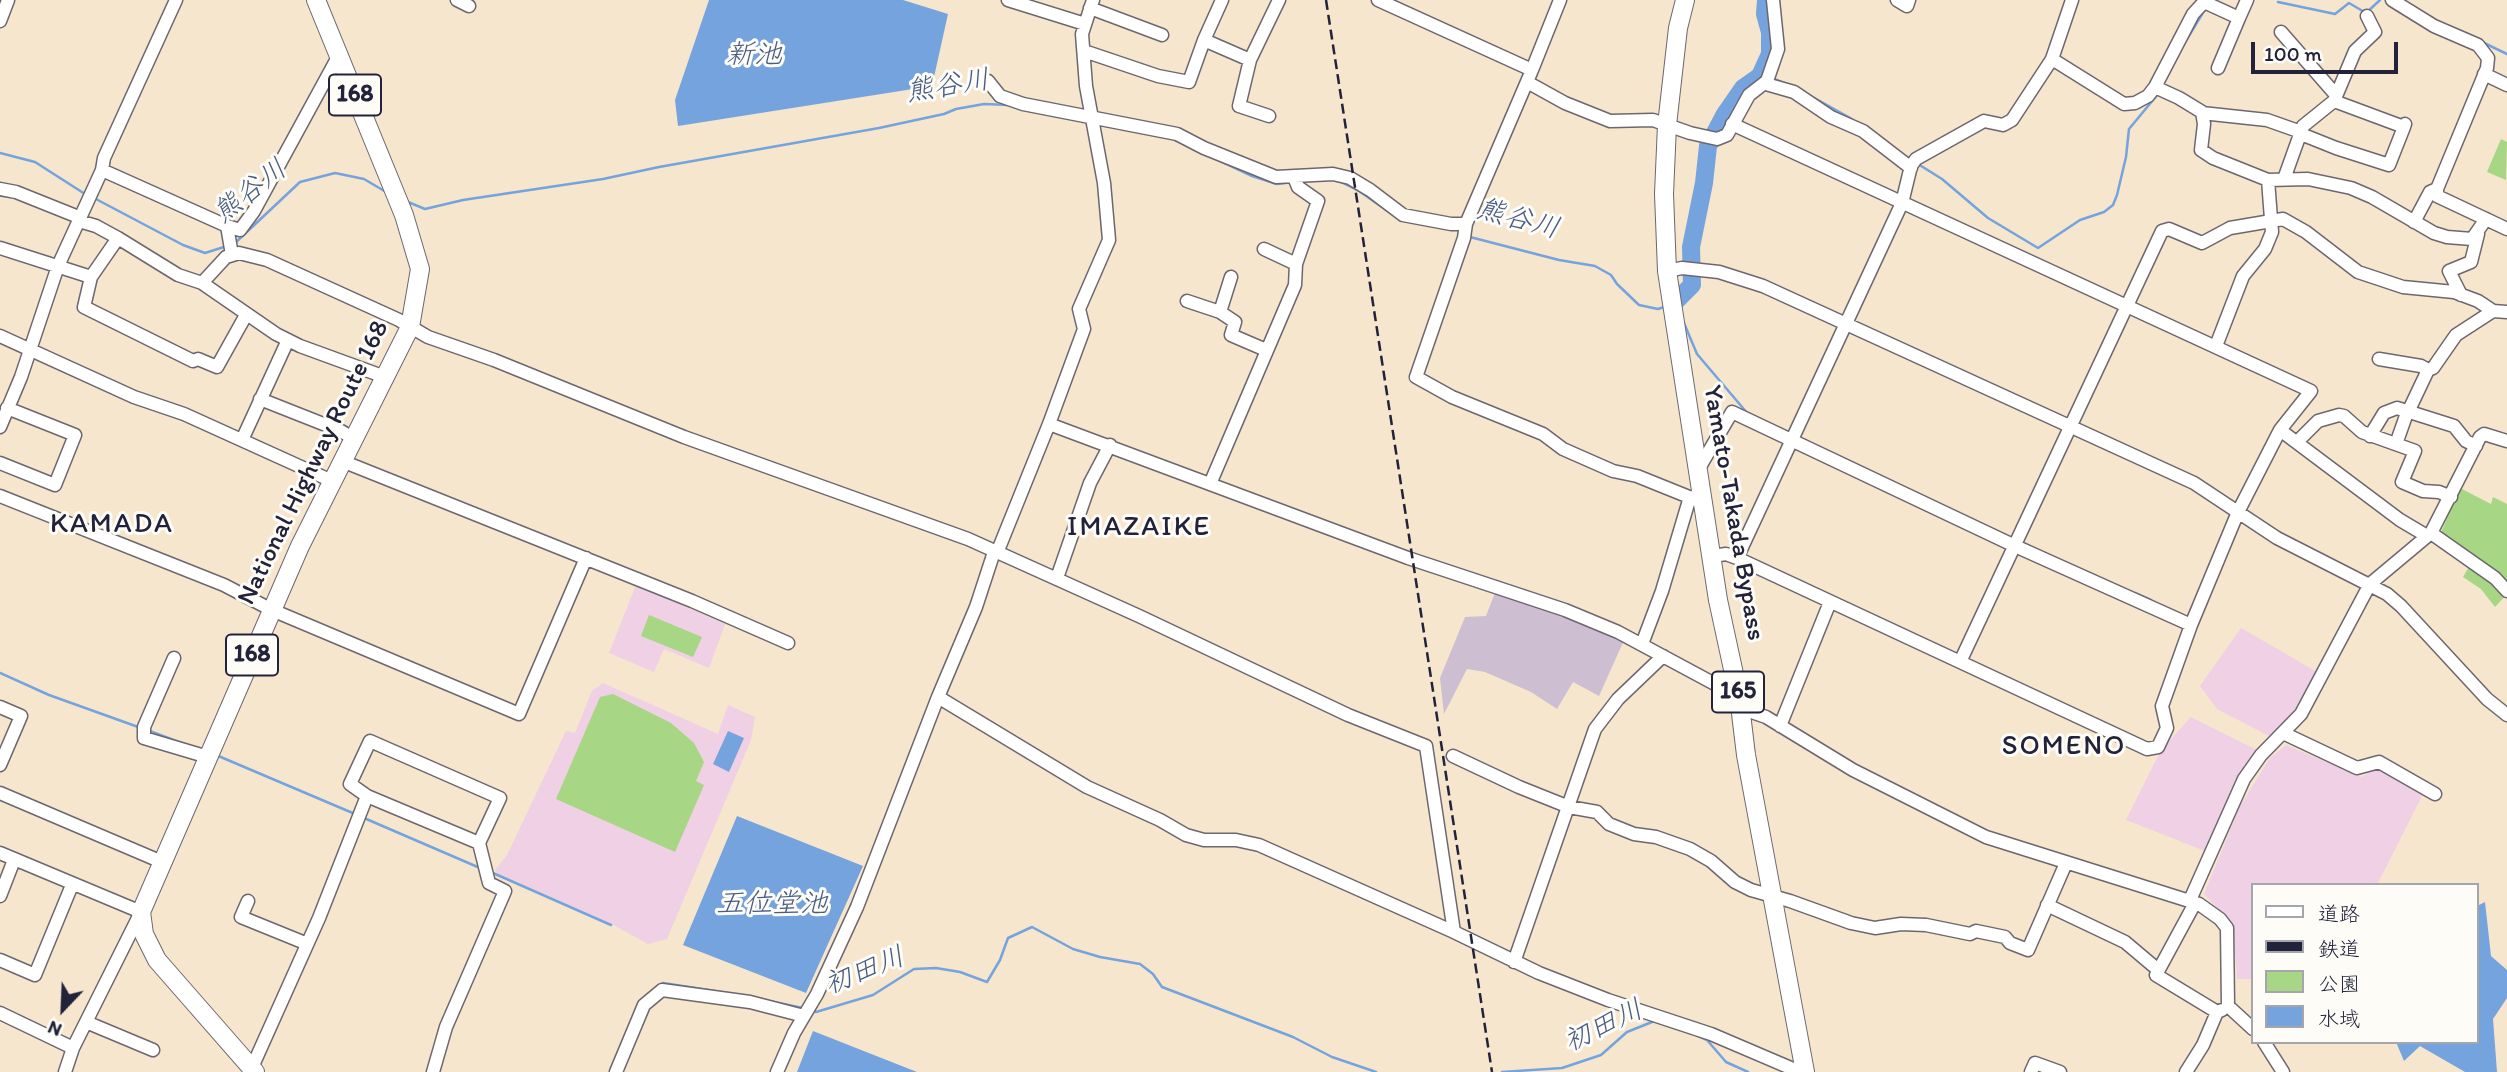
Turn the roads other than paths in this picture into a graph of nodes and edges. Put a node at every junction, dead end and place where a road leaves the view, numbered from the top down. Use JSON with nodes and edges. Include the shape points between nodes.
{"nodes":[{"id":1,"x":8,"y":0,"type":"edge"},
{"id":2,"x":176,"y":0,"type":"edge"},
{"id":3,"x":316,"y":0,"type":"edge"},
{"id":4,"x":1008,"y":0,"type":"edge"},
{"id":5,"x":1222,"y":0,"type":"edge"},
{"id":6,"x":1279,"y":0,"type":"edge"},
{"id":7,"x":1378,"y":0,"type":"edge"},
{"id":8,"x":1560,"y":0,"type":"edge"},
{"id":9,"x":1685,"y":0,"type":"edge"},
{"id":10,"x":1773,"y":0,"type":"edge"},
{"id":11,"x":1897,"y":0,"type":"edge"},
{"id":12,"x":1909,"y":0,"type":"edge"},
{"id":13,"x":2072,"y":0,"type":"edge"},
{"id":14,"x":2247,"y":0,"type":"edge"},
{"id":15,"x":2392,"y":0,"type":"edge"},
{"id":16,"x":2205,"y":2,"type":"edge"},
{"id":17,"x":1091,"y":4,"type":"edge"},
{"id":18,"x":2367,"y":16,"type":"dead end"},
{"id":19,"x":2239,"y":18,"type":"junction"},
{"id":20,"x":0,"y":21,"type":"edge"},
{"id":21,"x":1085,"y":24,"type":"junction"},
{"id":22,"x":2281,"y":32,"type":"dead end"},
{"id":23,"x":1162,"y":35,"type":"dead end"},
{"id":24,"x":1204,"y":40,"type":"junction"},
{"id":25,"x":1084,"y":51,"type":"junction"},
{"id":26,"x":339,"y":55,"type":"junction"},
{"id":27,"x":2052,"y":59,"type":"junction"},
{"id":28,"x":1250,"y":60,"type":"junction"},
{"id":29,"x":2218,"y":68,"type":"dead end"},
{"id":30,"x":2484,"y":74,"type":"junction"},
{"id":31,"x":1530,"y":76,"type":"junction"},
{"id":32,"x":1768,"y":80,"type":"junction"},
{"id":33,"x":988,"y":82,"type":"dead end"},
{"id":34,"x":2507,"y":85,"type":"edge"},
{"id":35,"x":2159,"y":89,"type":"junction"},
{"id":36,"x":2335,"y":98,"type":"junction"},
{"id":37,"x":2202,"y":113,"type":"junction"},
{"id":38,"x":1269,"y":116,"type":"dead end"},
{"id":39,"x":1091,"y":118,"type":"junction"},
{"id":40,"x":1732,"y":124,"type":"junction"},
{"id":41,"x":1667,"y":125,"type":"junction"},
{"id":42,"x":2301,"y":133,"type":"junction"},
{"id":43,"x":1913,"y":164,"type":"junction"},
{"id":44,"x":102,"y":170,"type":"junction"},
{"id":45,"x":2284,"y":179,"type":"junction"},
{"id":46,"x":2268,"y":180,"type":"junction"},
{"id":47,"x":1296,"y":182,"type":"junction"},
{"id":48,"x":0,"y":189,"type":"edge"},
{"id":49,"x":2437,"y":189,"type":"junction"},
{"id":50,"x":1902,"y":203,"type":"junction"},
{"id":51,"x":2486,"y":219,"type":"junction"},
{"id":52,"x":2273,"y":220,"type":"junction"},
{"id":53,"x":79,"y":221,"type":"junction"},
{"id":54,"x":2414,"y":222,"type":"junction"},
{"id":55,"x":1466,"y":224,"type":"junction"},
{"id":56,"x":227,"y":229,"type":"junction"},
{"id":57,"x":2507,"y":229,"type":"edge"},
{"id":58,"x":2478,"y":234,"type":"junction"},
{"id":59,"x":118,"y":238,"type":"junction"},
{"id":60,"x":0,"y":248,"type":"edge"},
{"id":61,"x":1264,"y":249,"type":"dead end"},
{"id":62,"x":232,"y":256,"type":"junction"},
{"id":63,"x":1296,"y":264,"type":"junction"},
{"id":64,"x":58,"y":266,"type":"junction"},
{"id":65,"x":1672,"y":274,"type":"junction"},
{"id":66,"x":91,"y":277,"type":"junction"},
{"id":67,"x":1231,"y":277,"type":"dead end"},
{"id":68,"x":202,"y":283,"type":"junction"},
{"id":69,"x":2460,"y":295,"type":"junction"},
{"id":70,"x":1187,"y":301,"type":"dead end"},
{"id":71,"x":2127,"y":306,"type":"junction"},
{"id":72,"x":2493,"y":311,"type":"junction"},
{"id":73,"x":1220,"y":312,"type":"junction"},
{"id":74,"x":2507,"y":312,"type":"edge"},
{"id":75,"x":246,"y":315,"type":"junction"},
{"id":76,"x":1846,"y":323,"type":"junction"},
{"id":77,"x":411,"y":327,"type":"junction"},
{"id":78,"x":0,"y":336,"type":"edge"},
{"id":79,"x":288,"y":340,"type":"junction"},
{"id":80,"x":2216,"y":346,"type":"junction"},
{"id":81,"x":30,"y":348,"type":"junction"},
{"id":82,"x":1266,"y":351,"type":"junction"},
{"id":83,"x":2379,"y":359,"type":"dead end"},
{"id":84,"x":2428,"y":370,"type":"junction"},
{"id":85,"x":386,"y":377,"type":"junction"},
{"id":86,"x":260,"y":399,"type":"junction"},
{"id":87,"x":7,"y":408,"type":"junction"},
{"id":88,"x":2408,"y":410,"type":"junction"},
{"id":89,"x":1049,"y":424,"type":"junction"},
{"id":90,"x":0,"y":427,"type":"edge"},
{"id":91,"x":2070,"y":427,"type":"junction"},
{"id":92,"x":2280,"y":430,"type":"junction"},
{"id":93,"x":2370,"y":436,"type":"junction"},
{"id":94,"x":354,"y":439,"type":"junction"},
{"id":95,"x":242,"y":440,"type":"junction"},
{"id":96,"x":1792,"y":441,"type":"junction"},
{"id":97,"x":2507,"y":441,"type":"edge"},
{"id":98,"x":2297,"y":442,"type":"junction"},
{"id":99,"x":2396,"y":444,"type":"junction"},
{"id":100,"x":1110,"y":445,"type":"junction"},
{"id":101,"x":2476,"y":446,"type":"junction"},
{"id":102,"x":342,"y":461,"type":"junction"},
{"id":103,"x":0,"y":463,"type":"edge"},
{"id":104,"x":1698,"y":470,"type":"junction"},
{"id":105,"x":332,"y":481,"type":"junction"},
{"id":106,"x":1210,"y":484,"type":"junction"},
{"id":107,"x":0,"y":496,"type":"edge"},
{"id":108,"x":2451,"y":497,"type":"junction"},
{"id":109,"x":1697,"y":500,"type":"junction"},
{"id":110,"x":2238,"y":512,"type":"junction"},
{"id":111,"x":2429,"y":535,"type":"junction"},
{"id":112,"x":2015,"y":546,"type":"junction"},
{"id":113,"x":996,"y":552,"type":"junction"},
{"id":114,"x":1713,"y":556,"type":"junction"},
{"id":115,"x":586,"y":558,"type":"junction"},
{"id":116,"x":1737,"y":558,"type":"junction"},
{"id":117,"x":1057,"y":578,"type":"junction"},
{"id":118,"x":2370,"y":584,"type":"junction"},
{"id":119,"x":2507,"y":591,"type":"edge"},
{"id":120,"x":1830,"y":601,"type":"junction"},
{"id":121,"x":272,"y":610,"type":"junction"},
{"id":122,"x":2191,"y":625,"type":"junction"},
{"id":123,"x":788,"y":643,"type":"dead end"},
{"id":124,"x":1642,"y":644,"type":"junction"},
{"id":125,"x":1663,"y":656,"type":"junction"},
{"id":126,"x":174,"y":658,"type":"dead end"},
{"id":127,"x":1961,"y":662,"type":"junction"},
{"id":128,"x":938,"y":697,"type":"junction"},
{"id":129,"x":1740,"y":703,"type":"junction"},
{"id":130,"x":0,"y":707,"type":"edge"},
{"id":131,"x":2507,"y":715,"type":"edge"},
{"id":132,"x":1780,"y":726,"type":"junction"},
{"id":133,"x":2283,"y":733,"type":"junction"},
{"id":134,"x":1453,"y":756,"type":"dead end"},
{"id":135,"x":208,"y":757,"type":"junction"},
{"id":136,"x":0,"y":764,"type":"edge"},
{"id":137,"x":0,"y":793,"type":"edge"},
{"id":138,"x":2435,"y":794,"type":"dead end"},
{"id":139,"x":367,"y":796,"type":"junction"},
{"id":140,"x":1569,"y":807,"type":"junction"},
{"id":141,"x":480,"y":843,"type":"junction"},
{"id":142,"x":0,"y":853,"type":"edge"},
{"id":143,"x":14,"y":860,"type":"junction"},
{"id":144,"x":162,"y":862,"type":"junction"},
{"id":145,"x":2066,"y":863,"type":"junction"},
{"id":146,"x":72,"y":885,"type":"junction"},
{"id":147,"x":0,"y":896,"type":"edge"},
{"id":148,"x":1773,"y":896,"type":"junction"},
{"id":149,"x":248,"y":901,"type":"dead end"},
{"id":150,"x":2193,"y":902,"type":"junction"},
{"id":151,"x":2048,"y":905,"type":"junction"},
{"id":152,"x":141,"y":912,"type":"junction"},
{"id":153,"x":1454,"y":932,"type":"junction"},
{"id":154,"x":305,"y":943,"type":"junction"},
{"id":155,"x":0,"y":960,"type":"edge"},
{"id":156,"x":1514,"y":962,"type":"junction"},
{"id":157,"x":2157,"y":969,"type":"junction"},
{"id":158,"x":2222,"y":1009,"type":"junction"},
{"id":159,"x":807,"y":1012,"type":"junction"},
{"id":160,"x":0,"y":1013,"type":"edge"},
{"id":161,"x":86,"y":1022,"type":"junction"},
{"id":162,"x":2252,"y":1028,"type":"edge"},
{"id":163,"x":2265,"y":1044,"type":"edge"},
{"id":164,"x":73,"y":1048,"type":"junction"},
{"id":165,"x":153,"y":1050,"type":"dead end"},
{"id":166,"x":252,"y":1071,"type":"edge"},
{"id":167,"x":65,"y":1072,"type":"edge"},
{"id":168,"x":433,"y":1072,"type":"edge"},
{"id":169,"x":616,"y":1072,"type":"edge"},
{"id":170,"x":777,"y":1072,"type":"edge"},
{"id":171,"x":1800,"y":1072,"type":"edge"},
{"id":172,"x":1805,"y":1072,"type":"edge"},
{"id":173,"x":2031,"y":1072,"type":"edge"},
{"id":174,"x":2060,"y":1072,"type":"edge"},
{"id":175,"x":2186,"y":1072,"type":"edge"},
{"id":176,"x":2283,"y":1072,"type":"edge"}],
"edges":[{"from":1,"to":20,"type":"street"},
{"from":2,"to":44,"type":"street"},
{"from":3,"to":26,"type":"highway","name":"National Highway Route 168","number":"168"},
{"from":4,"to":21,"type":"street"},
{"from":5,"to":24,"type":"street"},
{"from":6,"to":28,"type":"street"},
{"from":7,"to":31,"type":"street"},
{"from":8,"to":31,"type":"street"},
{"from":9,"to":41,"type":"highway","name":"Yamato-Takada Bypass","number":"165"},
{"from":10,"to":32,"type":"street","via":[[1778,49]]},
{"from":11,"to":12,"type":"street","via":[[1907,6]]},
{"from":13,"to":27,"type":"street"},
{"from":14,"to":19,"type":"street"},
{"from":15,"to":30,"type":"street","via":[[2434,26],[2478,45],[2488,58]]},
{"from":16,"to":19,"type":"street"},
{"from":16,"to":35,"type":"street","via":[[2193,14]]},
{"from":17,"to":21,"type":"street"},
{"from":17,"to":23,"type":"street"},
{"from":18,"to":36,"type":"street","via":[[2375,32],[2355,51]]},
{"from":19,"to":29,"type":"street"},
{"from":21,"to":25,"type":"street"},
{"from":22,"to":36,"type":"street"},
{"from":24,"to":25,"type":"street","via":[[1189,82]]},
{"from":24,"to":28,"type":"street"},
{"from":25,"to":39,"type":"street"},
{"from":26,"to":56,"type":"street","via":[[254,211],[240,230]]},
{"from":26,"to":77,"type":"highway","name":"National Highway Route 168","number":"168","via":[[404,215],[420,269]]},
{"from":27,"to":35,"type":"street","via":[[2124,104]]},
{"from":27,"to":43,"type":"street","via":[[2012,120],[2003,125],[1984,121]]},
{"from":28,"to":38,"type":"street","via":[[1239,106]]},
{"from":30,"to":34,"type":"street"},
{"from":30,"to":49,"type":"street"},
{"from":31,"to":41,"type":"street","via":[[1565,103],[1610,121],[1653,120]]},
{"from":31,"to":55,"type":"street"},
{"from":32,"to":40,"type":"street","via":[[1749,95]]},
{"from":32,"to":43,"type":"street"},
{"from":33,"to":39,"type":"street","via":[[1000,96]]},
{"from":35,"to":37,"type":"street"},
{"from":36,"to":42,"type":"street"},
{"from":36,"to":42,"type":"street","via":[[2405,125],[2389,165]]},
{"from":37,"to":42,"type":"street","via":[[2267,120]]},
{"from":37,"to":46,"type":"street","via":[[2201,150]]},
{"from":39,"to":47,"type":"street","via":[[1177,134]]},
{"from":39,"to":89,"type":"street","via":[[1109,240],[1079,309],[1084,329]]},
{"from":40,"to":41,"type":"street","via":[[1727,135],[1717,139]]},
{"from":40,"to":50,"type":"street"},
{"from":41,"to":65,"type":"highway","name":"Yamato-Takada Bypass","number":"165","via":[[1664,194]]},
{"from":42,"to":45,"type":"street"},
{"from":43,"to":50,"type":"street"},
{"from":44,"to":53,"type":"street"},
{"from":44,"to":56,"type":"street"},
{"from":45,"to":46,"type":"street"},
{"from":45,"to":54,"type":"street","via":[[2351,188]]},
{"from":46,"to":52,"type":"street"},
{"from":47,"to":55,"type":"street","via":[[1333,174],[1350,178],[1403,215]]},
{"from":47,"to":63,"type":"street","via":[[1318,201]]},
{"from":48,"to":53,"type":"street","via":[[76,216]]},
{"from":49,"to":51,"type":"street","via":[[2437,196]]},
{"from":49,"to":54,"type":"street","via":[[2430,192]]},
{"from":50,"to":71,"type":"street"},
{"from":50,"to":76,"type":"street"},
{"from":51,"to":57,"type":"street"},
{"from":51,"to":58,"type":"street"},
{"from":52,"to":69,"type":"street","via":[[2283,219],[2306,232],[2358,272],[2403,287]]},
{"from":52,"to":71,"type":"street","via":[[2230,228],[2202,243],[2169,229],[2162,231]]},
{"from":52,"to":80,"type":"street","via":[[2265,249],[2243,276]]},
{"from":53,"to":59,"type":"street"},
{"from":53,"to":64,"type":"street"},
{"from":54,"to":58,"type":"street","via":[[2455,239],[2472,239]]},
{"from":55,"to":109,"type":"street","via":[[1416,377],[1452,397],[1543,434],[1601,466]]},
{"from":56,"to":62,"type":"street"},
{"from":58,"to":69,"type":"street","via":[[2472,262],[2449,271]]},
{"from":59,"to":66,"type":"street"},
{"from":59,"to":68,"type":"street","via":[[178,275]]},
{"from":60,"to":64,"type":"street"},
{"from":61,"to":63,"type":"street"},
{"from":62,"to":68,"type":"street"},
{"from":62,"to":77,"type":"street","via":[[239,253],[297,272]]},
{"from":63,"to":82,"type":"street","via":[[1296,285]]},
{"from":64,"to":66,"type":"street"},
{"from":64,"to":81,"type":"street"},
{"from":65,"to":76,"type":"street","via":[[1719,272]]},
{"from":65,"to":104,"type":"highway","name":"Yamato-Takada Bypass","number":"165","via":[[1672,313]]},
{"from":66,"to":75,"type":"street","via":[[85,307],[192,361],[217,367]]},
{"from":67,"to":73,"type":"street"},
{"from":68,"to":75,"type":"street"},
{"from":69,"to":72,"type":"street"},
{"from":70,"to":73,"type":"street"},
{"from":71,"to":80,"type":"street"},
{"from":71,"to":91,"type":"street"},
{"from":72,"to":74,"type":"street"},
{"from":72,"to":84,"type":"street","via":[[2456,335]]},
{"from":73,"to":82,"type":"street","via":[[1235,322],[1231,335]]},
{"from":75,"to":79,"type":"street"},
{"from":76,"to":91,"type":"street"},
{"from":76,"to":96,"type":"street"},
{"from":77,"to":85,"type":"highway","name":"National Highway Route 168","number":"168"},
{"from":77,"to":113,"type":"street","via":[[684,437]]},
{"from":78,"to":81,"type":"street"},
{"from":79,"to":85,"type":"street"},
{"from":79,"to":86,"type":"street"},
{"from":80,"to":92,"type":"street","via":[[2311,391]]},
{"from":81,"to":87,"type":"street"},
{"from":81,"to":95,"type":"street","via":[[134,397]]},
{"from":82,"to":106,"type":"street"},
{"from":83,"to":84,"type":"street"},
{"from":84,"to":88,"type":"street"},
{"from":85,"to":94,"type":"highway","name":"National Highway Route 168","number":"168"},
{"from":86,"to":94,"type":"street"},
{"from":86,"to":95,"type":"street"},
{"from":87,"to":90,"type":"street"},
{"from":87,"to":103,"type":"street","via":[[75,435],[55,485]]},
{"from":88,"to":93,"type":"street","via":[[2384,413]]},
{"from":88,"to":99,"type":"street"},
{"from":88,"to":101,"type":"street","via":[[2454,426],[2466,442]]},
{"from":89,"to":100,"type":"street"},
{"from":89,"to":113,"type":"street"},
{"from":91,"to":110,"type":"street","via":[[2194,484]]},
{"from":91,"to":112,"type":"street"},
{"from":92,"to":98,"type":"street"},
{"from":92,"to":110,"type":"street"},
{"from":93,"to":98,"type":"street","via":[[2339,415],[2318,421]]},
{"from":93,"to":99,"type":"street"},
{"from":94,"to":102,"type":"highway","name":"National Highway Route 168","number":"168"},
{"from":95,"to":105,"type":"street"},
{"from":96,"to":104,"type":"street","via":[[1732,412]]},
{"from":96,"to":112,"type":"street"},
{"from":96,"to":116,"type":"street"},
{"from":97,"to":101,"type":"street","via":[[2484,434]]},
{"from":98,"to":111,"type":"street","via":[[2400,520]]},
{"from":99,"to":108,"type":"street","via":[[2415,451],[2403,482]]},
{"from":100,"to":106,"type":"street"},
{"from":100,"to":117,"type":"street","via":[[1090,483]]},
{"from":101,"to":108,"type":"street"},
{"from":102,"to":105,"type":"highway","name":"National Highway Route 168","number":"168"},
{"from":102,"to":115,"type":"street"},
{"from":104,"to":109,"type":"highway","name":"Yamato-Takada Bypass","number":"165"},
{"from":105,"to":121,"type":"highway","name":"National Highway Route 168","number":"168"},
{"from":106,"to":124,"type":"street","via":[[1564,610]]},
{"from":107,"to":121,"type":"street","via":[[224,585]]},
{"from":108,"to":111,"type":"street"},
{"from":109,"to":114,"type":"highway","name":"Yamato-Takada Bypass","number":"165"},
{"from":109,"to":124,"type":"street"},
{"from":110,"to":118,"type":"street","via":[[2277,538]]},
{"from":110,"to":122,"type":"street"},
{"from":111,"to":118,"type":"street"},
{"from":111,"to":119,"type":"street","via":[[2496,578]]},
{"from":112,"to":122,"type":"street"},
{"from":112,"to":127,"type":"street"},
{"from":113,"to":117,"type":"street"},
{"from":113,"to":128,"type":"street"},
{"from":114,"to":116,"type":"street"},
{"from":114,"to":129,"type":"highway","name":"Yamato-Takada Bypass","number":"165"},
{"from":115,"to":121,"type":"street","via":[[519,714]]},
{"from":115,"to":123,"type":"street"},
{"from":116,"to":120,"type":"street"},
{"from":117,"to":153,"type":"street","via":[[1348,715],[1426,746]]},
{"from":118,"to":131,"type":"street","via":[[2401,607]]},
{"from":118,"to":133,"type":"street","via":[[2301,714]]},
{"from":120,"to":127,"type":"street"},
{"from":120,"to":132,"type":"street"},
{"from":121,"to":135,"type":"highway","name":"National Highway Route 168","number":"168"},
{"from":122,"to":127,"type":"street","via":[[2162,706],[2166,728],[2158,747],[2147,749]]},
{"from":124,"to":125,"type":"street"},
{"from":125,"to":129,"type":"street"},
{"from":125,"to":140,"type":"street","via":[[1618,699],[1595,729]]},
{"from":126,"to":135,"type":"street","via":[[144,738]]},
{"from":128,"to":153,"type":"street","via":[[1087,787],[1186,835],[1259,845]]},
{"from":128,"to":159,"type":"street","via":[[857,907]]},
{"from":129,"to":132,"type":"street"},
{"from":129,"to":148,"type":"highway","name":"Yamato-Takada Bypass","number":"165"},
{"from":130,"to":136,"type":"street","via":[[21,716]]},
{"from":132,"to":145,"type":"street","via":[[1853,770],[1986,836]]},
{"from":133,"to":138,"type":"street","via":[[2357,768],[2379,762]]},
{"from":133,"to":150,"type":"street","via":[[2244,779]]},
{"from":134,"to":140,"type":"street"},
{"from":135,"to":144,"type":"highway","name":"National Highway Route 168","number":"168"},
{"from":137,"to":144,"type":"street"},
{"from":139,"to":141,"type":"street"},
{"from":139,"to":141,"type":"street","via":[[350,783],[370,741],[500,798]]},
{"from":139,"to":154,"type":"street"},
{"from":140,"to":148,"type":"street","via":[[1597,812],[1609,824],[1634,834],[1690,849],[1735,882]]},
{"from":140,"to":156,"type":"street"},
{"from":141,"to":168,"type":"street","via":[[489,883],[505,891],[446,1027]]},
{"from":142,"to":143,"type":"street"},
{"from":143,"to":146,"type":"street"},
{"from":143,"to":147,"type":"street"},
{"from":144,"to":152,"type":"highway","name":"National Highway Route 168","number":"168"},
{"from":145,"to":150,"type":"street"},
{"from":145,"to":151,"type":"street"},
{"from":146,"to":152,"type":"street"},
{"from":146,"to":155,"type":"street","via":[[35,975]]},
{"from":148,"to":151,"type":"street","via":[[1851,923],[1976,931],[2005,937],[2028,950]]},
{"from":148,"to":172,"type":"highway","name":"Yamato-Takada Bypass","number":"165"},
{"from":149,"to":154,"type":"street","via":[[241,917]]},
{"from":150,"to":157,"type":"street"},
{"from":150,"to":158,"type":"street","via":[[2227,928]]},
{"from":151,"to":157,"type":"street","via":[[2125,942]]},
{"from":152,"to":161,"type":"street"},
{"from":152,"to":166,"type":"highway","via":[[144,934],[157,960]]},
{"from":153,"to":156,"type":"street"},
{"from":154,"to":166,"type":"street"},
{"from":156,"to":171,"type":"street","via":[[1711,1034]]},
{"from":157,"to":158,"type":"street","via":[[2156,975]]},
{"from":158,"to":162,"type":"street"},
{"from":158,"to":175,"type":"street"},
{"from":159,"to":169,"type":"street","via":[[662,990],[644,1005]]},
{"from":159,"to":170,"type":"street"},
{"from":160,"to":164,"type":"street"},
{"from":161,"to":164,"type":"street"},
{"from":161,"to":165,"type":"street"},
{"from":163,"to":176,"type":"street"},
{"from":164,"to":167,"type":"street"},
{"from":173,"to":174,"type":"street","via":[[2035,1063]]}]}
